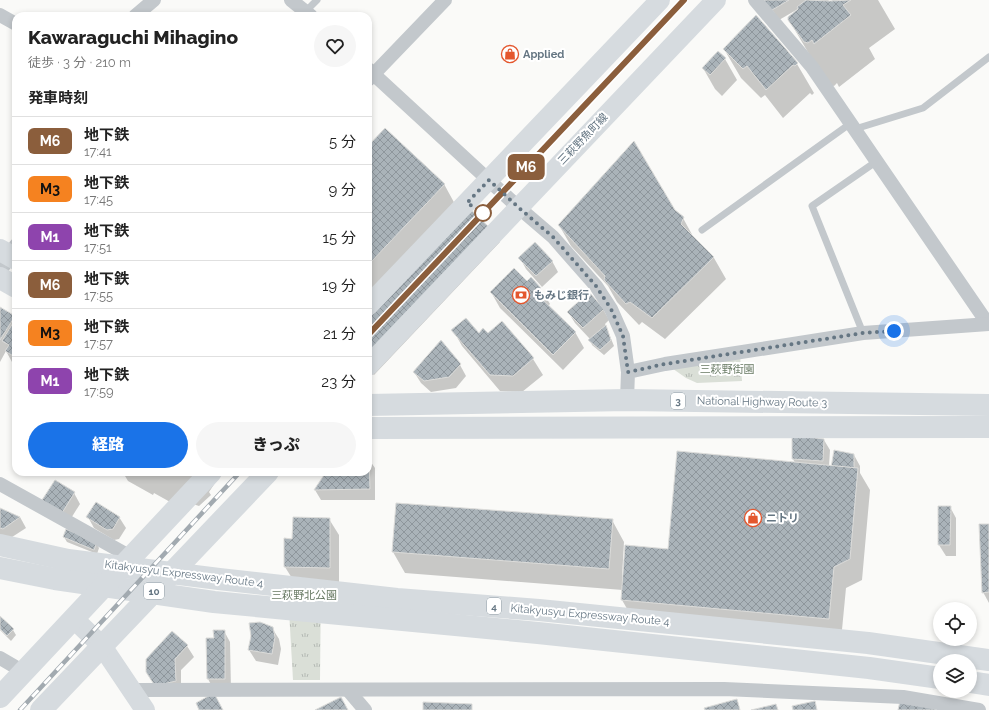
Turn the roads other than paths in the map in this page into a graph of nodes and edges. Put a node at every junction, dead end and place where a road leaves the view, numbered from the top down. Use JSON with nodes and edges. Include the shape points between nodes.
{"nodes":[{"id":1,"x":154,"y":0,"type":"edge"},
{"id":2,"x":291,"y":0,"type":"edge"},
{"id":3,"x":317,"y":0,"type":"edge"},
{"id":4,"x":445,"y":0,"type":"edge"},
{"id":5,"x":660,"y":0,"type":"edge"},
{"id":6,"x":716,"y":0,"type":"edge"},
{"id":7,"x":754,"y":0,"type":"edge"},
{"id":8,"x":140,"y":12,"type":"edge"},
{"id":9,"x":304,"y":12,"type":"edge"},
{"id":10,"x":308,"y":12,"type":"edge"},
{"id":11,"x":0,"y":15,"type":"edge"},
{"id":12,"x":12,"y":22,"type":"edge"},
{"id":13,"x":989,"y":57,"type":"edge"},
{"id":14,"x":372,"y":72,"type":"edge"},
{"id":15,"x":372,"y":76,"type":"edge"},
{"id":16,"x":853,"y":126,"type":"junction"},
{"id":17,"x":877,"y":161,"type":"junction"},
{"id":18,"x":489,"y":180,"type":"junction"},
{"id":19,"x":518,"y":207,"type":"junction"},
{"id":20,"x":702,"y":230,"type":"dead end"},
{"id":21,"x":0,"y":278,"type":"edge"},
{"id":22,"x":12,"y":286,"type":"edge"},
{"id":23,"x":372,"y":302,"type":"edge"},
{"id":24,"x":988,"y":324,"type":"edge"},
{"id":25,"x":863,"y":333,"type":"junction"},
{"id":26,"x":372,"y":362,"type":"edge"},
{"id":27,"x":628,"y":372,"type":"junction"},
{"id":28,"x":627,"y":400,"type":"junction"},
{"id":29,"x":372,"y":405,"type":"edge"},
{"id":30,"x":989,"y":405,"type":"edge"},
{"id":31,"x":989,"y":427,"type":"edge"},
{"id":32,"x":372,"y":428,"type":"edge"},
{"id":33,"x":207,"y":476,"type":"edge"},
{"id":34,"x":264,"y":476,"type":"edge"},
{"id":35,"x":0,"y":484,"type":"edge"},
{"id":36,"x":0,"y":545,"type":"edge"},
{"id":37,"x":131,"y":557,"type":"junction"},
{"id":38,"x":0,"y":568,"type":"edge"},
{"id":39,"x":74,"y":619,"type":"junction"},
{"id":40,"x":102,"y":646,"type":"junction"},
{"id":41,"x":0,"y":658,"type":"edge"},
{"id":42,"x":989,"y":660,"type":"edge"},
{"id":43,"x":24,"y":672,"type":"junction"},
{"id":44,"x":933,"y":677,"type":"edge"},
{"id":45,"x":977,"y":683,"type":"edge"},
{"id":46,"x":989,"y":685,"type":"edge"},
{"id":47,"x":133,"y":690,"type":"junction"},
{"id":48,"x":348,"y":690,"type":"junction"},
{"id":49,"x":0,"y":697,"type":"edge"},
{"id":50,"x":41,"y":710,"type":"edge"},
{"id":51,"x":145,"y":710,"type":"edge"},
{"id":52,"x":364,"y":710,"type":"edge"},
{"id":53,"x":979,"y":710,"type":"edge"}],
"edges":[{"from":1,"to":8,"type":"street"},
{"from":2,"to":9,"type":"street"},
{"from":3,"to":10,"type":"lane"},
{"from":4,"to":14,"type":"street"},
{"from":5,"to":18,"type":"main road"},
{"from":6,"to":19,"type":"main road","name":"三萩野魚町線"},
{"from":7,"to":16,"type":"street","via":[[812,67]]},
{"from":11,"to":12,"type":"street"},
{"from":13,"to":16,"type":"lane","via":[[923,108]]},
{"from":15,"to":18,"type":"street"},
{"from":16,"to":17,"type":"street"},
{"from":16,"to":20,"type":"lane"},
{"from":17,"to":24,"type":"street"},
{"from":17,"to":25,"type":"lane","via":[[812,206]]},
{"from":18,"to":19,"type":"street"},
{"from":18,"to":23,"type":"main road"},
{"from":19,"to":26,"type":"main road","name":"三萩野魚町線"},
{"from":19,"to":27,"type":"street","via":[[553,237],[596,286],[623,336]]},
{"from":21,"to":22,"type":"highway"},
{"from":24,"to":25,"type":"street"},
{"from":25,"to":27,"type":"street"},
{"from":27,"to":28,"type":"street"},
{"from":28,"to":29,"type":"highway","name":"National Highway Route 3","number":"3"},
{"from":28,"to":30,"type":"highway","name":"National Highway Route 3","number":"3"},
{"from":31,"to":32,"type":"highway"},
{"from":33,"to":37,"type":"highway"},
{"from":34,"to":40,"type":"highway","number":"10"},
{"from":35,"to":37,"type":"street"},
{"from":36,"to":42,"type":"highway","name":"Kitakyusyu Expressway Route 4","number":"4","via":[[68,560],[227,580],[397,599],[546,610],[868,643]]},
{"from":37,"to":39,"type":"highway"},
{"from":38,"to":44,"type":"highway","name":"Kitakyusyu Expressway Route 4","number":"4","via":[[55,579],[214,602],[538,633],[853,666]]},
{"from":39,"to":40,"type":"main road"},
{"from":39,"to":43,"type":"highway"},
{"from":40,"to":47,"type":"main road"},
{"from":40,"to":50,"type":"highway","number":"10"},
{"from":41,"to":43,"type":"street"},
{"from":43,"to":49,"type":"highway"},
{"from":45,"to":46,"type":"highway"},
{"from":47,"to":48,"type":"street"},
{"from":47,"to":51,"type":"main road"},
{"from":48,"to":52,"type":"street"},
{"from":48,"to":53,"type":"street","via":[[724,689],[903,697]]}]}
